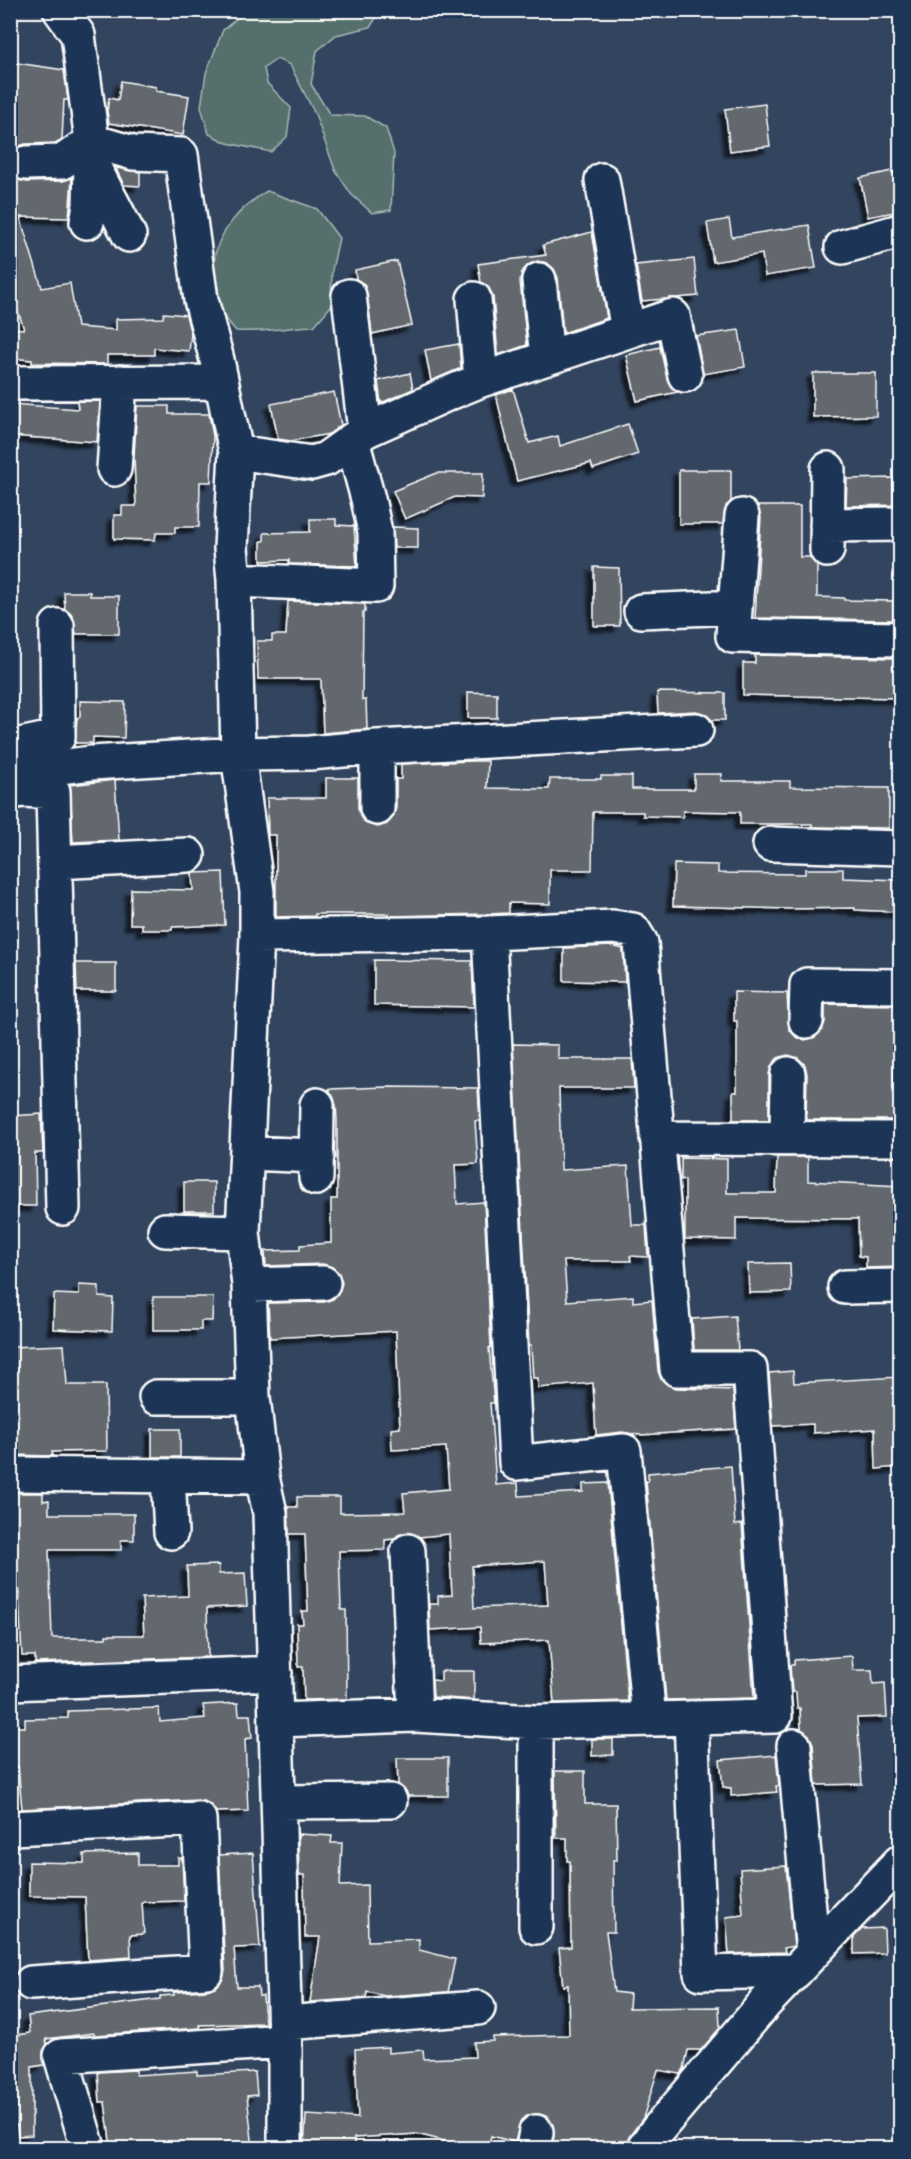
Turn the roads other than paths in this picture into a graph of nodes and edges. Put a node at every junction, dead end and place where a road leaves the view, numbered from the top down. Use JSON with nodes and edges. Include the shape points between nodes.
{"nodes":[{"id":1,"x":60,"y":10,"type":"edge"},
{"id":2,"x":92,"y":152,"type":"junction"},
{"id":3,"x":26,"y":162,"type":"dead end"},
{"id":4,"x":602,"y":180,"type":"dead end"},
{"id":5,"x":87,"y":222,"type":"dead end"},
{"id":6,"x":900,"y":231,"type":"edge"},
{"id":7,"x":129,"y":235,"type":"dead end"},
{"id":8,"x":842,"y":247,"type":"dead end"},
{"id":9,"x":539,"y":280,"type":"dead end"},
{"id":10,"x":349,"y":296,"type":"dead end"},
{"id":11,"x":474,"y":299,"type":"dead end"},
{"id":12,"x":628,"y":331,"type":"junction"},
{"id":13,"x":548,"y":358,"type":"junction"},
{"id":14,"x":685,"y":375,"type":"dead end"},
{"id":15,"x":481,"y":380,"type":"junction"},
{"id":16,"x":120,"y":382,"type":"junction"},
{"id":17,"x":221,"y":382,"type":"junction"},
{"id":18,"x":10,"y":383,"type":"edge"},
{"id":19,"x":359,"y":435,"type":"junction"},
{"id":20,"x":236,"y":452,"type":"junction"},
{"id":21,"x":114,"y":469,"type":"dead end"},
{"id":22,"x":828,"y":469,"type":"dead end"},
{"id":23,"x":742,"y":516,"type":"dead end"},
{"id":24,"x":900,"y":524,"type":"edge"},
{"id":25,"x":234,"y":580,"type":"junction"},
{"id":26,"x":735,"y":607,"type":"junction"},
{"id":27,"x":640,"y":610,"type":"dead end"},
{"id":28,"x":57,"y":626,"type":"dead end"},
{"id":29,"x":900,"y":639,"type":"edge"},
{"id":30,"x":696,"y":730,"type":"dead end"},
{"id":31,"x":10,"y":747,"type":"edge"},
{"id":32,"x":377,"y":747,"type":"junction"},
{"id":33,"x":238,"y":754,"type":"junction"},
{"id":34,"x":10,"y":773,"type":"edge"},
{"id":35,"x":10,"y":792,"type":"edge"},
{"id":36,"x":378,"y":808,"type":"dead end"},
{"id":37,"x":770,"y":844,"type":"dead end"},
{"id":38,"x":900,"y":848,"type":"edge"},
{"id":39,"x":188,"y":855,"type":"dead end"},
{"id":40,"x":55,"y":862,"type":"junction"},
{"id":41,"x":489,"y":933,"type":"junction"},
{"id":42,"x":257,"y":936,"type":"junction"},
{"id":43,"x":900,"y":986,"type":"edge"},
{"id":44,"x":806,"y":1021,"type":"dead end"},
{"id":45,"x":788,"y":1074,"type":"dead end"},
{"id":46,"x":317,"y":1105,"type":"dead end"},
{"id":47,"x":657,"y":1137,"type":"junction"},
{"id":48,"x":787,"y":1138,"type":"junction"},
{"id":49,"x":900,"y":1139,"type":"edge"},
{"id":50,"x":247,"y":1153,"type":"junction"},
{"id":51,"x":63,"y":1208,"type":"dead end"},
{"id":52,"x":165,"y":1230,"type":"dead end"},
{"id":53,"x":243,"y":1232,"type":"junction"},
{"id":54,"x":323,"y":1283,"type":"dead end"},
{"id":55,"x":249,"y":1285,"type":"junction"},
{"id":56,"x":900,"y":1286,"type":"edge"},
{"id":57,"x":845,"y":1287,"type":"dead end"},
{"id":58,"x":156,"y":1397,"type":"dead end"},
{"id":59,"x":254,"y":1397,"type":"junction"},
{"id":60,"x":10,"y":1474,"type":"edge"},
{"id":61,"x":168,"y":1476,"type":"junction"},
{"id":62,"x":262,"y":1477,"type":"junction"},
{"id":63,"x":171,"y":1532,"type":"dead end"},
{"id":64,"x":408,"y":1551,"type":"dead end"},
{"id":65,"x":275,"y":1673,"type":"junction"},
{"id":66,"x":10,"y":1683,"type":"edge"},
{"id":67,"x":415,"y":1715,"type":"junction"},
{"id":68,"x":691,"y":1718,"type":"junction"},
{"id":69,"x":649,"y":1719,"type":"junction"},
{"id":70,"x":277,"y":1720,"type":"junction"},
{"id":71,"x":536,"y":1722,"type":"junction"},
{"id":72,"x":794,"y":1746,"type":"dead end"},
{"id":73,"x":390,"y":1801,"type":"dead end"},
{"id":74,"x":279,"y":1802,"type":"junction"},
{"id":75,"x":11,"y":1828,"type":"edge"},
{"id":76,"x":900,"y":1862,"type":"edge"},
{"id":77,"x":536,"y":1927,"type":"dead end"},
{"id":78,"x":805,"y":1962,"type":"junction"},
{"id":79,"x":31,"y":1983,"type":"dead end"},
{"id":80,"x":478,"y":2008,"type":"dead end"},
{"id":81,"x":285,"y":2032,"type":"junction"},
{"id":82,"x":88,"y":2148,"type":"edge"},
{"id":83,"x":285,"y":2148,"type":"edge"},
{"id":84,"x":644,"y":2148,"type":"edge"}],
"edges":[{"from":1,"to":2,"type":"street","via":[[78,35]]},
{"from":2,"to":3,"type":"street","via":[[62,162]]},
{"from":2,"to":5,"type":"street"},
{"from":2,"to":7,"type":"street"},
{"from":2,"to":17,"type":"street","via":[[181,155],[201,300]]},
{"from":4,"to":12,"type":"street"},
{"from":6,"to":8,"type":"street"},
{"from":9,"to":13,"type":"street"},
{"from":10,"to":19,"type":"street"},
{"from":11,"to":15,"type":"street"},
{"from":12,"to":13,"type":"street"},
{"from":12,"to":14,"type":"street","via":[[673,316]]},
{"from":13,"to":15,"type":"street"},
{"from":15,"to":19,"type":"street"},
{"from":16,"to":17,"type":"street"},
{"from":16,"to":18,"type":"street"},
{"from":16,"to":21,"type":"street"},
{"from":17,"to":20,"type":"street"},
{"from":19,"to":20,"type":"street","via":[[326,459],[312,463]]},
{"from":19,"to":25,"type":"street","via":[[375,532],[376,586]]},
{"from":20,"to":25,"type":"street","via":[[231,548]]},
{"from":22,"to":24,"type":"street","via":[[827,538]]},
{"from":23,"to":26,"type":"street"},
{"from":25,"to":33,"type":"street"},
{"from":26,"to":27,"type":"street"},
{"from":26,"to":29,"type":"street","via":[[732,636]]},
{"from":28,"to":31,"type":"street","via":[[58,737]]},
{"from":30,"to":32,"type":"street"},
{"from":32,"to":33,"type":"street"},
{"from":32,"to":36,"type":"street"},
{"from":33,"to":34,"type":"street","via":[[92,763]]},
{"from":33,"to":42,"type":"street","via":[[257,892]]},
{"from":35,"to":40,"type":"street","via":[[53,792]]},
{"from":37,"to":38,"type":"street"},
{"from":39,"to":40,"type":"street"},
{"from":40,"to":51,"type":"street"},
{"from":41,"to":42,"type":"street"},
{"from":41,"to":47,"type":"street","via":[[613,927],[633,930],[641,943]]},
{"from":41,"to":69,"type":"street","via":[[516,1463],[624,1451]]},
{"from":42,"to":50,"type":"street"},
{"from":43,"to":44,"type":"street","via":[[807,985]]},
{"from":45,"to":48,"type":"street"},
{"from":46,"to":50,"type":"street","via":[[316,1167]]},
{"from":47,"to":48,"type":"street"},
{"from":47,"to":68,"type":"street","via":[[677,1369],[750,1369],[775,1716]]},
{"from":48,"to":49,"type":"street"},
{"from":50,"to":53,"type":"street"},
{"from":52,"to":53,"type":"street"},
{"from":53,"to":55,"type":"street"},
{"from":54,"to":55,"type":"street"},
{"from":55,"to":59,"type":"street"},
{"from":56,"to":57,"type":"street"},
{"from":58,"to":59,"type":"street"},
{"from":59,"to":62,"type":"street"},
{"from":60,"to":61,"type":"street"},
{"from":61,"to":62,"type":"street"},
{"from":61,"to":63,"type":"street"},
{"from":62,"to":65,"type":"street","via":[[270,1513]]},
{"from":64,"to":67,"type":"street"},
{"from":65,"to":66,"type":"street"},
{"from":65,"to":70,"type":"street"},
{"from":67,"to":70,"type":"street"},
{"from":67,"to":71,"type":"street"},
{"from":68,"to":69,"type":"street"},
{"from":68,"to":78,"type":"street","via":[[700,1973]]},
{"from":69,"to":71,"type":"street"},
{"from":70,"to":74,"type":"street"},
{"from":71,"to":77,"type":"street"},
{"from":72,"to":78,"type":"street"},
{"from":73,"to":74,"type":"street"},
{"from":74,"to":81,"type":"street"},
{"from":75,"to":79,"type":"street","via":[[200,1819],[206,1971]]},
{"from":76,"to":78,"type":"street"},
{"from":78,"to":84,"type":"street"},
{"from":80,"to":81,"type":"street"},
{"from":81,"to":82,"type":"street","via":[[61,2056]]},
{"from":81,"to":83,"type":"street"}]}
